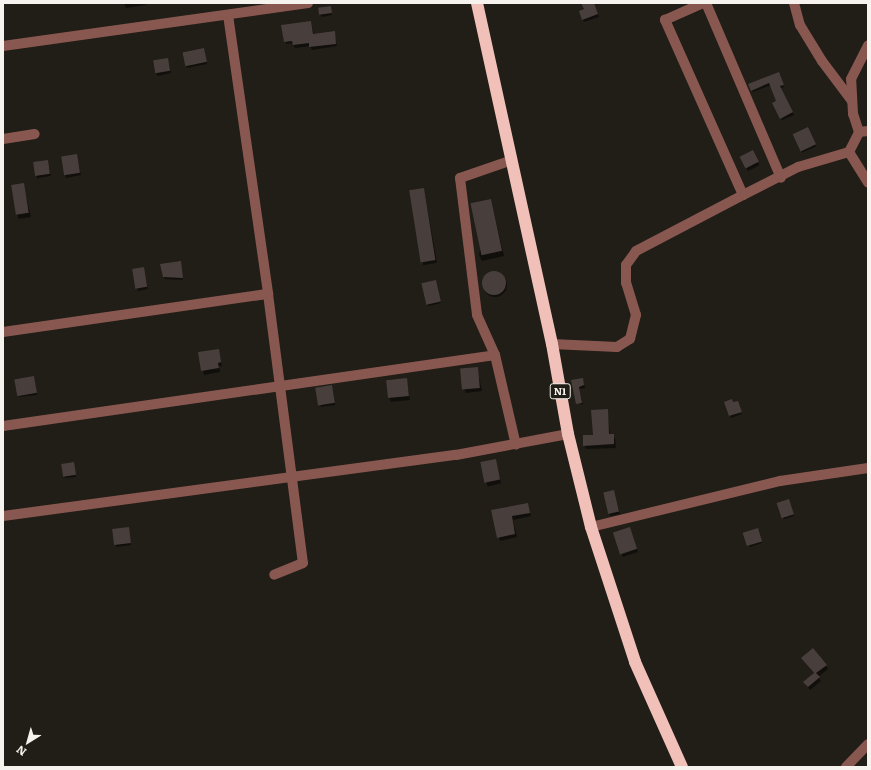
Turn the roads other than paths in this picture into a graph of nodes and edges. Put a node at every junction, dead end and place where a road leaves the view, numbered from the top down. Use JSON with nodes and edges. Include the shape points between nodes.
{"nodes":[{"id":1,"x":303,"y":3,"type":"edge"},
{"id":2,"x":477,"y":3,"type":"edge"},
{"id":3,"x":704,"y":3,"type":"edge"},
{"id":4,"x":794,"y":3,"type":"edge"},
{"id":5,"x":238,"y":8,"type":"edge"},
{"id":6,"x":228,"y":15,"type":"junction"},
{"id":7,"x":868,"y":45,"type":"edge"},
{"id":8,"x":3,"y":46,"type":"edge"},
{"id":9,"x":852,"y":101,"type":"junction"},
{"id":10,"x":864,"y":132,"type":"edge"},
{"id":11,"x":35,"y":134,"type":"dead end"},
{"id":12,"x":3,"y":139,"type":"edge"},
{"id":13,"x":849,"y":152,"type":"junction"},
{"id":14,"x":512,"y":160,"type":"junction"},
{"id":15,"x":781,"y":178,"type":"junction"},
{"id":16,"x":868,"y":183,"type":"edge"},
{"id":17,"x":743,"y":195,"type":"junction"},
{"id":18,"x":268,"y":294,"type":"junction"},
{"id":19,"x":3,"y":332,"type":"edge"},
{"id":20,"x":552,"y":344,"type":"junction"},
{"id":21,"x":495,"y":355,"type":"junction"},
{"id":22,"x":281,"y":387,"type":"junction"},
{"id":23,"x":3,"y":426,"type":"edge"},
{"id":24,"x":568,"y":434,"type":"junction"},
{"id":25,"x":516,"y":445,"type":"junction"},
{"id":26,"x":868,"y":468,"type":"edge"},
{"id":27,"x":293,"y":475,"type":"junction"},
{"id":28,"x":3,"y":516,"type":"edge"},
{"id":29,"x":591,"y":527,"type":"junction"},
{"id":30,"x":274,"y":575,"type":"dead end"},
{"id":31,"x":868,"y":744,"type":"edge"},
{"id":32,"x":851,"y":765,"type":"edge"},
{"id":33,"x":682,"y":767,"type":"edge"}],
"edges":[{"from":1,"to":5,"type":"street"},
{"from":2,"to":14,"type":"highway","number":"N1"},
{"from":3,"to":15,"type":"street"},
{"from":3,"to":17,"type":"street","via":[[664,20]]},
{"from":4,"to":9,"type":"street","via":[[800,25],[822,61]]},
{"from":5,"to":6,"type":"street"},
{"from":6,"to":8,"type":"street"},
{"from":6,"to":18,"type":"street"},
{"from":7,"to":9,"type":"street","via":[[851,79]]},
{"from":9,"to":10,"type":"street","via":[[853,114]]},
{"from":10,"to":13,"type":"street"},
{"from":11,"to":12,"type":"street"},
{"from":13,"to":15,"type":"street","via":[[798,167]]},
{"from":13,"to":16,"type":"street"},
{"from":14,"to":20,"type":"highway","number":"N1"},
{"from":14,"to":21,"type":"street","via":[[460,178],[477,315]]},
{"from":15,"to":17,"type":"street"},
{"from":17,"to":20,"type":"street","via":[[636,251],[626,264],[626,283],[636,315],[630,339],[617,347]]},
{"from":18,"to":19,"type":"street"},
{"from":18,"to":22,"type":"street"},
{"from":20,"to":24,"type":"highway","number":"N1"},
{"from":21,"to":22,"type":"street"},
{"from":21,"to":25,"type":"street"},
{"from":22,"to":23,"type":"street"},
{"from":22,"to":27,"type":"street"},
{"from":24,"to":25,"type":"street"},
{"from":24,"to":29,"type":"highway","number":"N1"},
{"from":25,"to":27,"type":"street"},
{"from":26,"to":29,"type":"street","via":[[780,481]]},
{"from":27,"to":28,"type":"street"},
{"from":27,"to":30,"type":"street","via":[[304,563]]},
{"from":29,"to":33,"type":"highway","number":"N1","via":[[635,662]]},
{"from":31,"to":32,"type":"street"}]}
